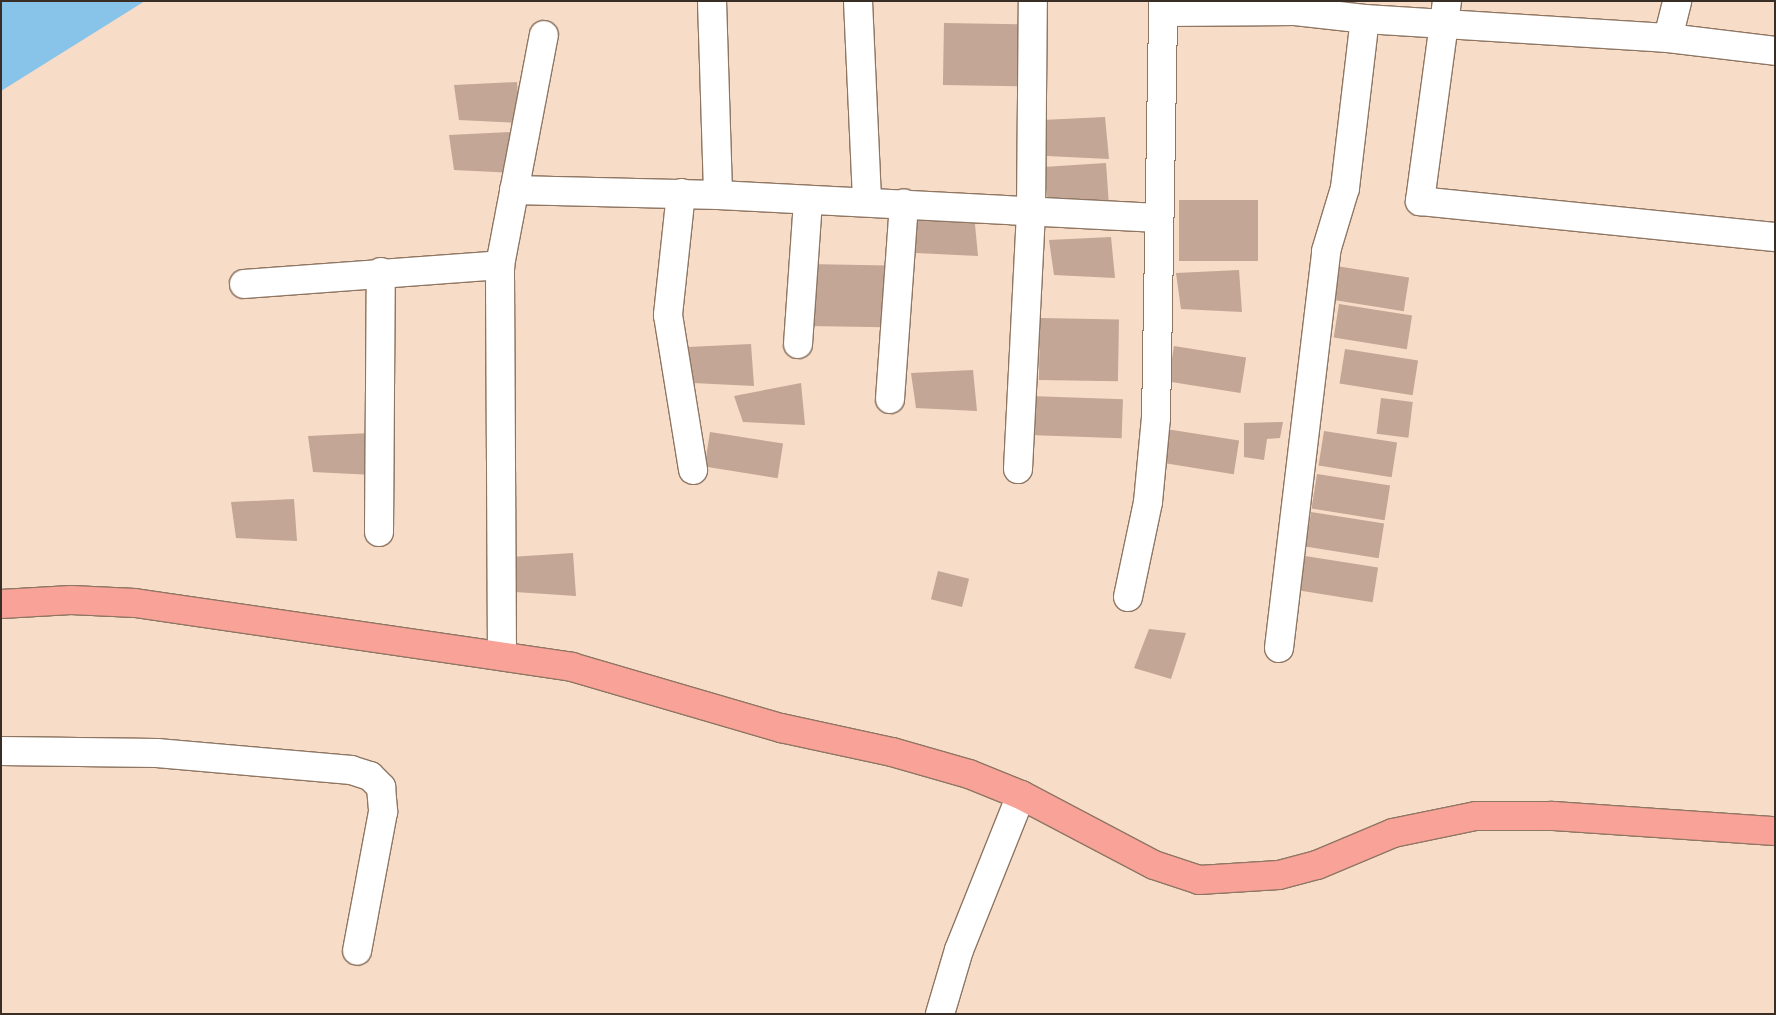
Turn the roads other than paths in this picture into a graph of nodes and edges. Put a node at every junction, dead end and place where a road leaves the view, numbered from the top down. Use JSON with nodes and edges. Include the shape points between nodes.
{"nodes":[{"id":1,"x":712,"y":1,"type":"edge"},
{"id":2,"x":858,"y":1,"type":"edge"},
{"id":3,"x":1033,"y":1,"type":"edge"},
{"id":4,"x":1677,"y":1,"type":"edge"},
{"id":5,"x":1163,"y":7,"type":"edge"},
{"id":6,"x":1446,"y":12,"type":"edge"},
{"id":7,"x":1365,"y":20,"type":"junction"},
{"id":8,"x":544,"y":35,"type":"dead end"},
{"id":9,"x":1668,"y":38,"type":"junction"},
{"id":10,"x":1775,"y":51,"type":"edge"},
{"id":11,"x":514,"y":190,"type":"junction"},
{"id":12,"x":681,"y":194,"type":"junction"},
{"id":13,"x":718,"y":195,"type":"junction"},
{"id":14,"x":808,"y":200,"type":"junction"},
{"id":15,"x":868,"y":202,"type":"junction"},
{"id":16,"x":904,"y":204,"type":"junction"},
{"id":17,"x":1031,"y":211,"type":"junction"},
{"id":18,"x":1158,"y":218,"type":"junction"},
{"id":19,"x":1775,"y":236,"type":"edge"},
{"id":20,"x":500,"y":264,"type":"junction"},
{"id":21,"x":381,"y":272,"type":"junction"},
{"id":22,"x":244,"y":284,"type":"dead end"},
{"id":23,"x":798,"y":344,"type":"dead end"},
{"id":24,"x":890,"y":399,"type":"dead end"},
{"id":25,"x":1018,"y":469,"type":"dead end"},
{"id":26,"x":693,"y":470,"type":"dead end"},
{"id":27,"x":379,"y":532,"type":"dead end"},
{"id":28,"x":1128,"y":597,"type":"dead end"},
{"id":29,"x":1,"y":604,"type":"edge"},
{"id":30,"x":1279,"y":648,"type":"dead end"},
{"id":31,"x":502,"y":656,"type":"junction"},
{"id":32,"x":1,"y":750,"type":"edge"},
{"id":33,"x":1021,"y":795,"type":"junction"},
{"id":34,"x":1775,"y":831,"type":"edge"},
{"id":35,"x":356,"y":951,"type":"dead end"},
{"id":36,"x":940,"y":1014,"type":"edge"}],
"edges":[{"from":1,"to":13,"type":"street"},
{"from":2,"to":15,"type":"street"},
{"from":3,"to":17,"type":"street"},
{"from":4,"to":9,"type":"street"},
{"from":5,"to":7,"type":"street","via":[[1253,9]]},
{"from":5,"to":18,"type":"street"},
{"from":6,"to":7,"type":"street"},
{"from":6,"to":9,"type":"street"},
{"from":6,"to":19,"type":"street","via":[[1420,201]]},
{"from":7,"to":30,"type":"street","via":[[1345,188],[1326,251]]},
{"from":8,"to":11,"type":"street"},
{"from":9,"to":10,"type":"street"},
{"from":11,"to":12,"type":"street"},
{"from":11,"to":20,"type":"street"},
{"from":12,"to":13,"type":"street"},
{"from":12,"to":26,"type":"street","via":[[668,315]]},
{"from":13,"to":14,"type":"street"},
{"from":14,"to":15,"type":"street"},
{"from":14,"to":23,"type":"street"},
{"from":15,"to":16,"type":"street"},
{"from":16,"to":17,"type":"street"},
{"from":16,"to":24,"type":"street"},
{"from":17,"to":18,"type":"street"},
{"from":17,"to":25,"type":"street"},
{"from":18,"to":28,"type":"street","via":[[1156,418],[1148,502]]},
{"from":20,"to":21,"type":"street"},
{"from":20,"to":31,"type":"street"},
{"from":21,"to":22,"type":"street"},
{"from":21,"to":27,"type":"street"},
{"from":29,"to":31,"type":"highway","via":[[71,600],[135,603]]},
{"from":31,"to":33,"type":"highway","via":[[572,667],[781,728],[892,752],[969,774]]},
{"from":32,"to":35,"type":"street","via":[[158,753],[351,770],[370,776],[381,787],[383,812]]},
{"from":33,"to":34,"type":"highway","via":[[1154,865],[1200,880],[1279,875],[1318,866],[1392,833],[1476,816],[1554,816]]},
{"from":33,"to":36,"type":"street","via":[[959,950]]}]}
